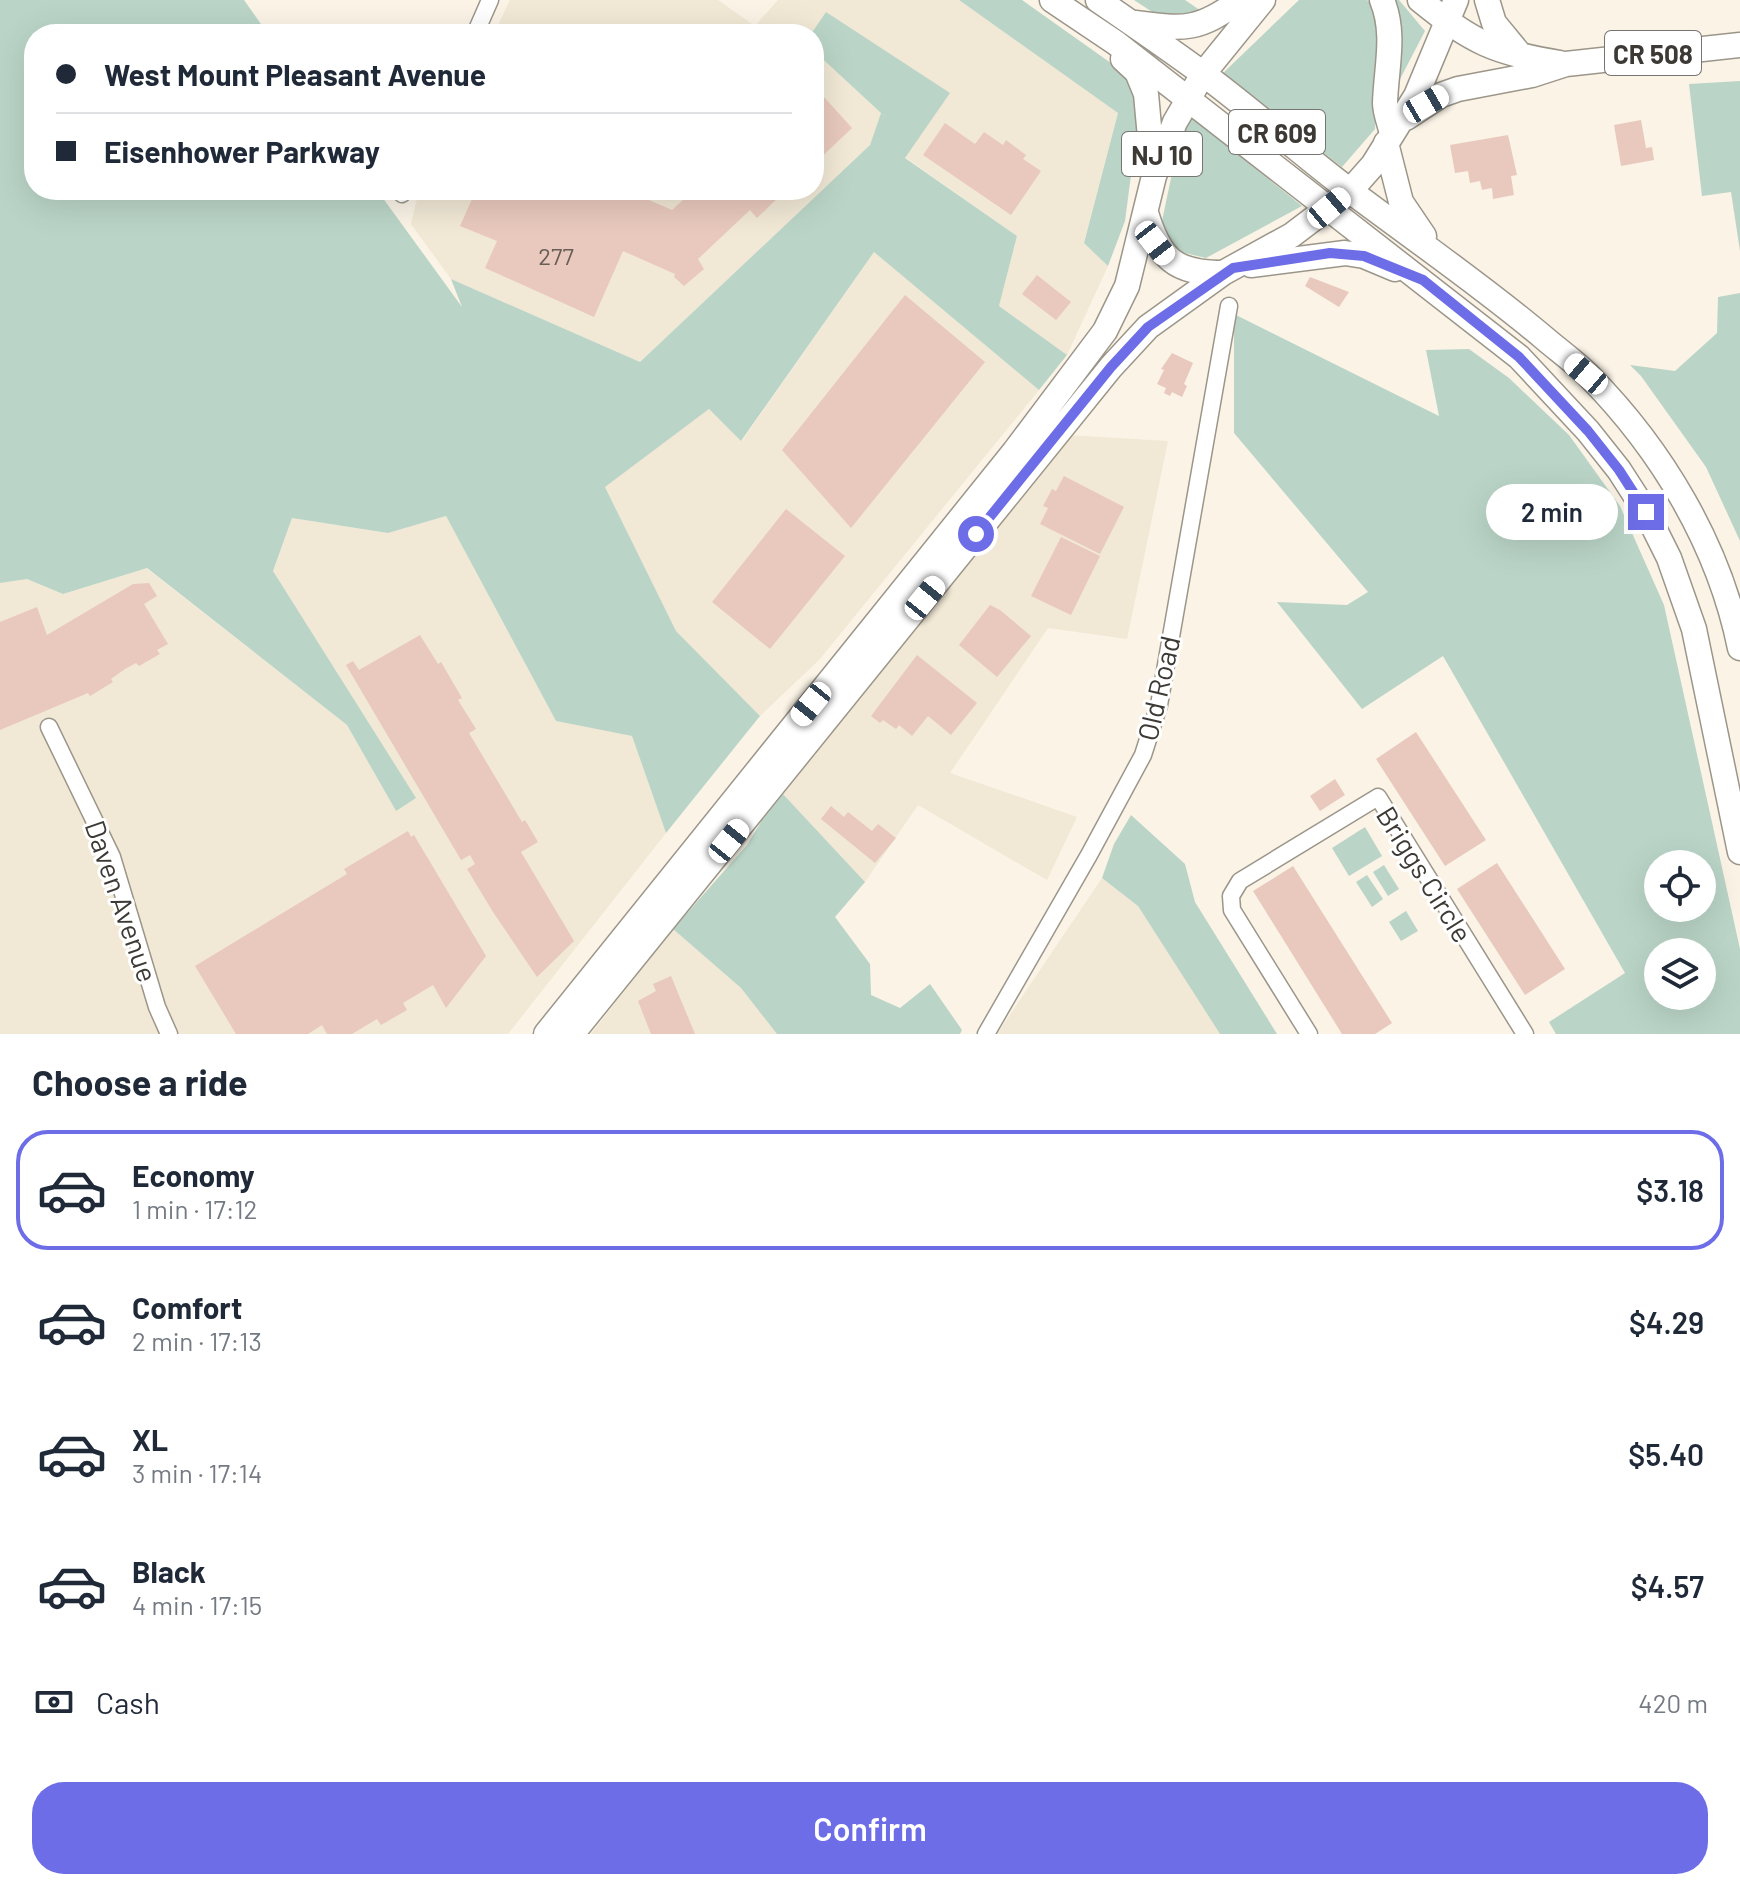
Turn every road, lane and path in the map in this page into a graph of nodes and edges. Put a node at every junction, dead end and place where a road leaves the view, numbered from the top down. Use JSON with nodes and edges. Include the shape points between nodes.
{"nodes":[{"id":1,"x":490,"y":0,"type":"edge"},
{"id":2,"x":1052,"y":0,"type":"edge"},
{"id":3,"x":1098,"y":0,"type":"edge"},
{"id":4,"x":1241,"y":0,"type":"edge"},
{"id":5,"x":1263,"y":0,"type":"edge"},
{"id":6,"x":1382,"y":0,"type":"edge"},
{"id":7,"x":1420,"y":0,"type":"edge"},
{"id":8,"x":1487,"y":0,"type":"edge"},
{"id":9,"x":1452,"y":11,"type":"edge"},
{"id":10,"x":1131,"y":22,"type":"junction"},
{"id":11,"x":479,"y":24,"type":"edge"},
{"id":12,"x":1116,"y":43,"type":"junction"},
{"id":13,"x":1740,"y":45,"type":"edge"},
{"id":14,"x":1522,"y":57,"type":"junction"},
{"id":15,"x":1566,"y":64,"type":"junction"},
{"id":16,"x":1203,"y":74,"type":"junction"},
{"id":17,"x":1188,"y":99,"type":"junction"},
{"id":18,"x":1393,"y":133,"type":"junction"},
{"id":19,"x":1154,"y":176,"type":"junction"},
{"id":20,"x":1350,"y":191,"type":"junction"},
{"id":21,"x":1329,"y":208,"type":"junction"},
{"id":22,"x":1146,"y":213,"type":"junction"},
{"id":23,"x":1438,"y":254,"type":"junction"},
{"id":24,"x":1228,"y":271,"type":"junction"},
{"id":25,"x":1423,"y":280,"type":"junction"},
{"id":26,"x":1229,"y":306,"type":"dead end"},
{"id":27,"x":1740,"y":648,"type":"edge"},
{"id":28,"x":49,"y":727,"type":"dead end"},
{"id":29,"x":1740,"y":852,"type":"edge"},
{"id":30,"x":169,"y":1034,"type":"edge"},
{"id":31,"x":546,"y":1034,"type":"edge"},
{"id":32,"x":572,"y":1034,"type":"edge"},
{"id":33,"x":986,"y":1034,"type":"edge"},
{"id":34,"x":1309,"y":1034,"type":"edge"},
{"id":35,"x":1525,"y":1034,"type":"edge"}],
"edges":[{"from":1,"to":11,"type":"street"},
{"from":2,"to":12,"type":"main road","number":"CR 609"},
{"from":3,"to":10,"type":"main road","number":"CR 609"},
{"from":4,"to":10,"type":"main road","via":[[1191,27]]},
{"from":5,"to":16,"type":"main road","number":"NJ 10"},
{"from":6,"to":18,"type":"main road","via":[[1389,27],[1385,105]]},
{"from":7,"to":9,"type":"main road","number":"CR 508"},
{"from":8,"to":14,"type":"main road","via":[[1494,23]]},
{"from":9,"to":14,"type":"main road","number":"CR 508","via":[[1466,36]]},
{"from":9,"to":18,"type":"main road","via":[[1416,96]]},
{"from":10,"to":16,"type":"main road","number":"CR 609"},
{"from":12,"to":17,"type":"main road","number":"CR 609"},
{"from":12,"to":19,"type":"main road","via":[[1146,94]]},
{"from":13,"to":15,"type":"main road","number":"CR 508"},
{"from":14,"to":15,"type":"main road","number":"CR 508"},
{"from":15,"to":18,"type":"main road","number":"CR 508","via":[[1441,95]]},
{"from":16,"to":17,"type":"main road","number":"NJ 10"},
{"from":16,"to":20,"type":"main road","number":"CR 609"},
{"from":17,"to":19,"type":"main road","number":"NJ 10"},
{"from":17,"to":21,"type":"main road","number":"CR 609"},
{"from":18,"to":20,"type":"main road"},
{"from":18,"to":23,"type":"main road","via":[[1401,202]]},
{"from":19,"to":22,"type":"main road","number":"NJ 10"},
{"from":20,"to":21,"type":"main road"},
{"from":20,"to":23,"type":"main road","number":"CR 609"},
{"from":21,"to":24,"type":"main road"},
{"from":21,"to":25,"type":"main road","number":"CR 609"},
{"from":22,"to":24,"type":"main road","via":[[1155,243],[1166,256],[1197,273]]},
{"from":22,"to":31,"type":"main road","number":"NJ 10","via":[[1127,286],[1105,331],[1014,452]]},
{"from":23,"to":27,"type":"main road","number":"CR 609","via":[[1586,374],[1653,452],[1707,548]]},
{"from":24,"to":25,"type":"main road","via":[[1345,253]]},
{"from":24,"to":32,"type":"main road","via":[[1148,327],[1111,367]]},
{"from":25,"to":29,"type":"main road","number":"CR 609","via":[[1519,357],[1588,431],[1646,512],[1694,629]]},
{"from":26,"to":33,"type":"street","name":"Old Road","via":[[1159,705],[1143,755]]},
{"from":28,"to":30,"type":"street","name":"Daven Avenue","via":[[112,857]]},
{"from":34,"to":35,"type":"street","name":"Briggs Circle","via":[[1232,910],[1231,896],[1240,881],[1378,797]]}]}
